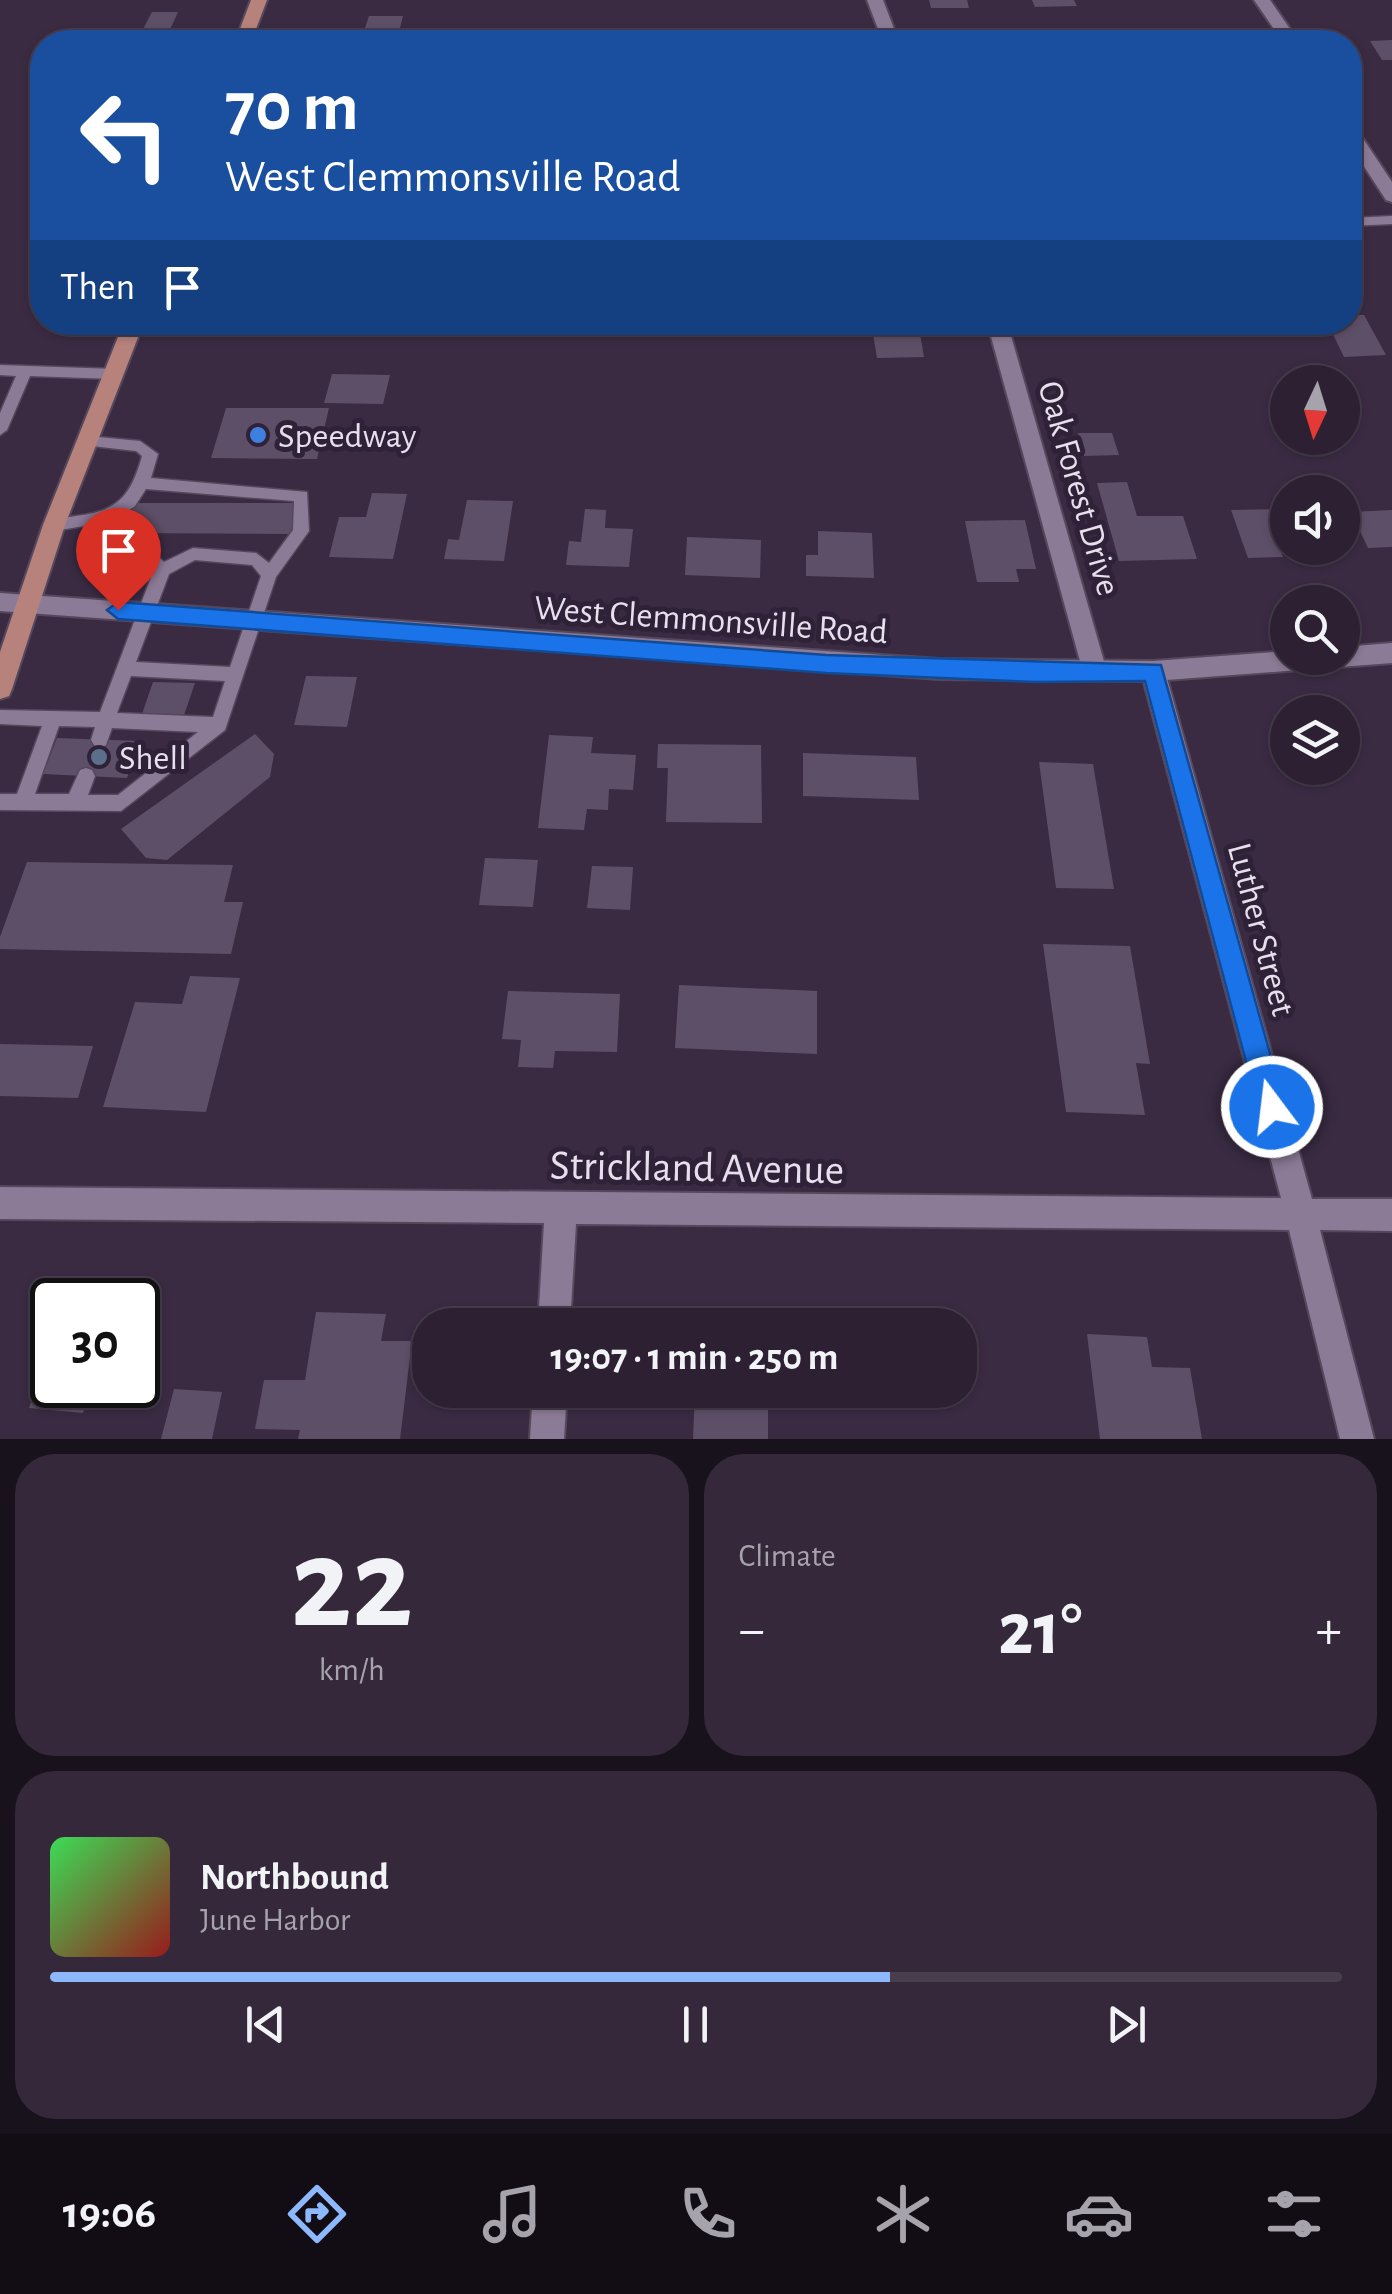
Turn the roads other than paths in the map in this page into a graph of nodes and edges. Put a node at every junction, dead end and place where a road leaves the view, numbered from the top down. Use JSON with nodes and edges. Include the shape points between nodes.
{"nodes":[{"id":1,"x":259,"y":0,"type":"edge"},
{"id":2,"x":874,"y":0,"type":"edge"},
{"id":3,"x":1262,"y":0,"type":"edge"},
{"id":4,"x":247,"y":30,"type":"edge"},
{"id":5,"x":887,"y":30,"type":"edge"},
{"id":6,"x":1282,"y":30,"type":"edge"},
{"id":7,"x":1362,"y":150,"type":"edge"},
{"id":8,"x":1392,"y":196,"type":"edge"},
{"id":9,"x":1392,"y":220,"type":"edge"},
{"id":10,"x":1362,"y":221,"type":"edge"},
{"id":11,"x":129,"y":335,"type":"edge"},
{"id":12,"x":1002,"y":335,"type":"edge"},
{"id":13,"x":0,"y":370,"type":"edge"},
{"id":14,"x":25,"y":370,"type":"junction"},
{"id":15,"x":114,"y":374,"type":"junction"},
{"id":16,"x":0,"y":430,"type":"edge"},
{"id":17,"x":88,"y":441,"type":"junction"},
{"id":18,"x":142,"y":483,"type":"junction"},
{"id":19,"x":106,"y":519,"type":"junction"},
{"id":20,"x":54,"y":525,"type":"junction"},
{"id":21,"x":162,"y":570,"type":"junction"},
{"id":22,"x":269,"y":575,"type":"junction"},
{"id":23,"x":0,"y":602,"type":"edge"},
{"id":24,"x":26,"y":604,"type":"junction"},
{"id":25,"x":146,"y":612,"type":"junction"},
{"id":26,"x":256,"y":621,"type":"junction"},
{"id":27,"x":1392,"y":653,"type":"edge"},
{"id":28,"x":126,"y":669,"type":"junction"},
{"id":29,"x":1153,"y":671,"type":"junction"},
{"id":30,"x":1095,"y":672,"type":"junction"},
{"id":31,"x":237,"y":674,"type":"junction"},
{"id":32,"x":0,"y":688,"type":"edge"},
{"id":33,"x":0,"y":717,"type":"edge"},
{"id":34,"x":53,"y":718,"type":"junction"},
{"id":35,"x":106,"y":720,"type":"junction"},
{"id":36,"x":219,"y":725,"type":"junction"},
{"id":37,"x":100,"y":740,"type":"dead end"},
{"id":38,"x":86,"y":776,"type":"dead end"},
{"id":39,"x":0,"y":802,"type":"edge"},
{"id":40,"x":23,"y":802,"type":"junction"},
{"id":41,"x":76,"y":802,"type":"junction"},
{"id":42,"x":0,"y":1203,"type":"edge"},
{"id":43,"x":562,"y":1206,"type":"junction"},
{"id":44,"x":1392,"y":1215,"type":"edge"},
{"id":45,"x":1301,"y":1216,"type":"junction"},
{"id":46,"x":555,"y":1308,"type":"edge"},
{"id":47,"x":549,"y":1408,"type":"edge"},
{"id":48,"x":546,"y":1439,"type":"edge"},
{"id":49,"x":1357,"y":1439,"type":"edge"}],
"edges":[{"from":1,"to":4,"type":"main road"},
{"from":2,"to":5,"type":"street"},
{"from":3,"to":6,"type":"street"},
{"from":7,"to":8,"type":"street"},
{"from":9,"to":10,"type":"lane"},
{"from":11,"to":15,"type":"main road"},
{"from":12,"to":30,"type":"street","name":"Oak Forest Drive"},
{"from":13,"to":14,"type":"lane"},
{"from":14,"to":15,"type":"lane"},
{"from":14,"to":16,"type":"lane"},
{"from":15,"to":17,"type":"main road"},
{"from":17,"to":18,"type":"lane","via":[[140,446],[150,454]]},
{"from":17,"to":20,"type":"main road"},
{"from":18,"to":19,"type":"lane","via":[[125,509]]},
{"from":18,"to":22,"type":"lane","via":[[302,496],[301,530]]},
{"from":19,"to":20,"type":"lane"},
{"from":19,"to":21,"type":"lane"},
{"from":20,"to":24,"type":"main road"},
{"from":21,"to":22,"type":"lane","via":[[193,554],[256,559]]},
{"from":21,"to":25,"type":"lane"},
{"from":22,"to":26,"type":"lane"},
{"from":23,"to":24,"type":"street","name":"West Clemmonsville Road"},
{"from":24,"to":25,"type":"street","name":"West Clemmonsville Road"},
{"from":24,"to":32,"type":"main road"},
{"from":25,"to":26,"type":"street","name":"West Clemmonsville Road"},
{"from":25,"to":28,"type":"lane"},
{"from":26,"to":30,"type":"street","name":"West Clemmonsville Road","via":[[826,664]]},
{"from":26,"to":31,"type":"lane"},
{"from":27,"to":29,"type":"street","name":"West Clemmonsville Road"},
{"from":28,"to":31,"type":"lane"},
{"from":28,"to":35,"type":"lane"},
{"from":29,"to":30,"type":"street","name":"West Clemmonsville Road"},
{"from":29,"to":45,"type":"street","name":"Luther Street"},
{"from":31,"to":36,"type":"lane"},
{"from":33,"to":34,"type":"lane"},
{"from":34,"to":35,"type":"lane"},
{"from":34,"to":40,"type":"lane"},
{"from":35,"to":36,"type":"lane"},
{"from":35,"to":37,"type":"lane"},
{"from":36,"to":41,"type":"lane","via":[[121,803]]},
{"from":38,"to":41,"type":"lane"},
{"from":39,"to":40,"type":"lane"},
{"from":40,"to":41,"type":"lane"},
{"from":42,"to":43,"type":"street","name":"Strickland Avenue"},
{"from":43,"to":45,"type":"street","name":"Strickland Avenue"},
{"from":43,"to":46,"type":"street"},
{"from":44,"to":45,"type":"street","name":"Strickland Avenue"},
{"from":45,"to":49,"type":"street","name":"Luther Street"},
{"from":47,"to":48,"type":"street"}]}
